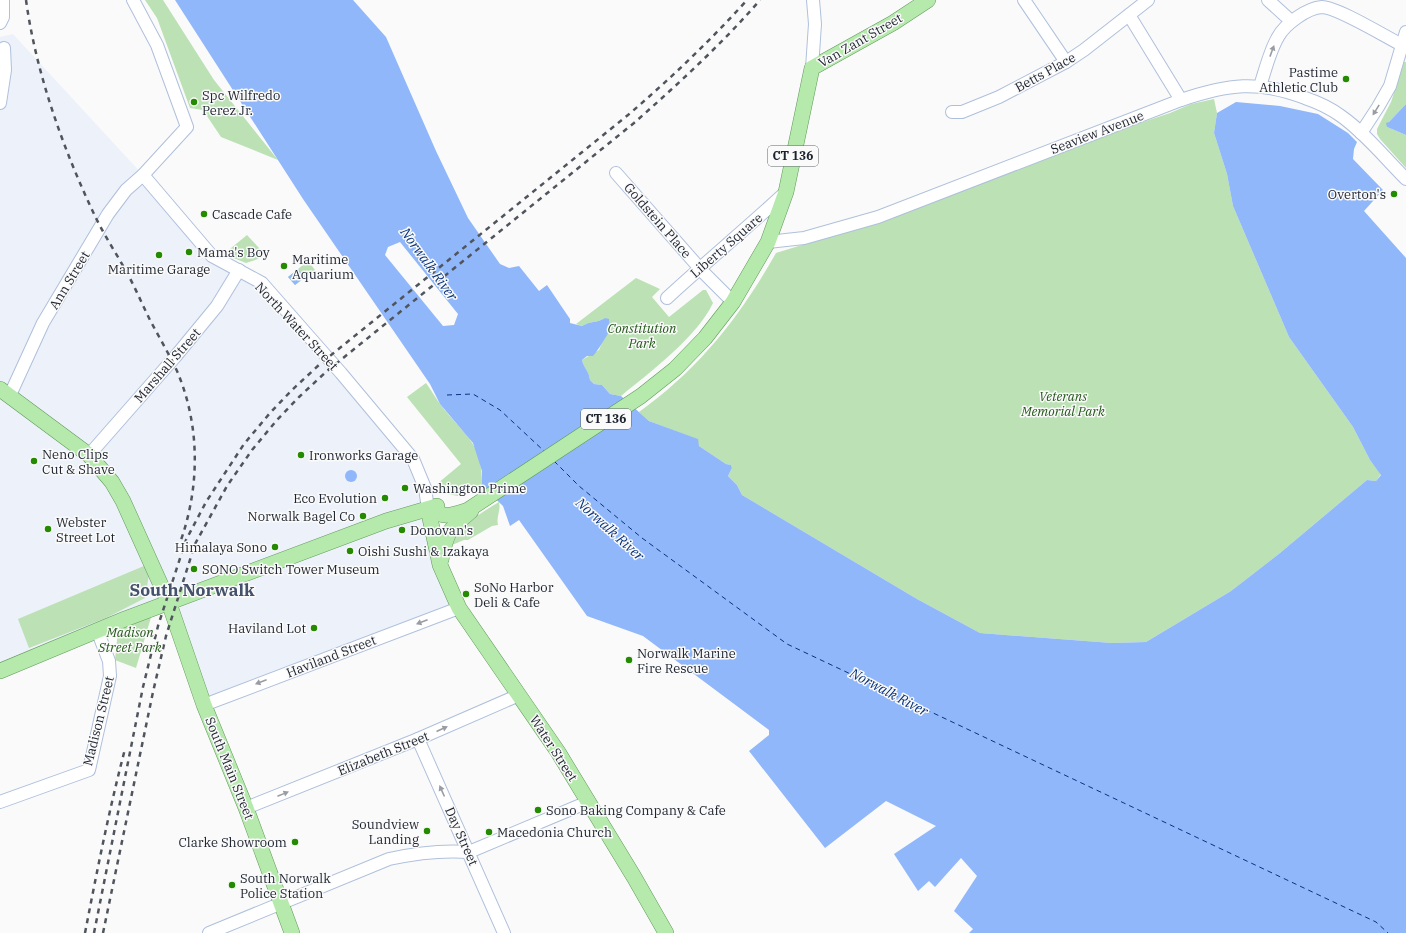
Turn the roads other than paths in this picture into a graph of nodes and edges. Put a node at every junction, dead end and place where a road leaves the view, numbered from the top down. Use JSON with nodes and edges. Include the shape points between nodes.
{"nodes":[{"id":1,"x":3,"y":0,"type":"edge"},
{"id":2,"x":133,"y":0,"type":"edge"},
{"id":3,"x":813,"y":0,"type":"edge"},
{"id":4,"x":928,"y":0,"type":"edge"},
{"id":5,"x":1024,"y":0,"type":"edge"},
{"id":6,"x":1148,"y":0,"type":"edge"},
{"id":7,"x":1268,"y":0,"type":"edge"},
{"id":8,"x":1129,"y":15,"type":"junction"},
{"id":9,"x":1292,"y":21,"type":"junction"},
{"id":10,"x":0,"y":23,"type":"edge"},
{"id":11,"x":1406,"y":32,"type":"edge"},
{"id":12,"x":1402,"y":45,"type":"junction"},
{"id":13,"x":4,"y":48,"type":"dead end"},
{"id":14,"x":1066,"y":62,"type":"junction"},
{"id":15,"x":812,"y":68,"type":"junction"},
{"id":16,"x":1260,"y":86,"type":"junction"},
{"id":17,"x":1,"y":96,"type":"edge"},
{"id":18,"x":1181,"y":100,"type":"junction"},
{"id":19,"x":952,"y":112,"type":"dead end"},
{"id":20,"x":1361,"y":133,"type":"junction"},
{"id":21,"x":616,"y":173,"type":"dead end"},
{"id":22,"x":143,"y":175,"type":"junction"},
{"id":23,"x":1406,"y":179,"type":"edge"},
{"id":24,"x":786,"y":192,"type":"junction"},
{"id":25,"x":768,"y":242,"type":"junction"},
{"id":26,"x":700,"y":268,"type":"junction"},
{"id":27,"x":239,"y":270,"type":"junction"},
{"id":28,"x":666,"y":298,"type":"dead end"},
{"id":29,"x":733,"y":302,"type":"junction"},
{"id":30,"x":5,"y":392,"type":"edge"},
{"id":31,"x":89,"y":455,"type":"junction"},
{"id":32,"x":485,"y":499,"type":"junction"},
{"id":33,"x":428,"y":508,"type":"junction"},
{"id":34,"x":440,"y":565,"type":"junction"},
{"id":35,"x":169,"y":603,"type":"junction"},
{"id":36,"x":458,"y":608,"type":"junction"},
{"id":37,"x":97,"y":630,"type":"junction"},
{"id":38,"x":0,"y":671,"type":"edge"},
{"id":39,"x":519,"y":695,"type":"junction"},
{"id":40,"x":204,"y":704,"type":"junction"},
{"id":41,"x":418,"y":739,"type":"junction"},
{"id":42,"x":0,"y":802,"type":"edge"},
{"id":43,"x":588,"y":802,"type":"junction"},
{"id":44,"x":246,"y":808,"type":"junction"},
{"id":45,"x":469,"y":852,"type":"junction"},
{"id":46,"x":281,"y":904,"type":"junction"},
{"id":47,"x":209,"y":933,"type":"edge"},
{"id":48,"x":292,"y":933,"type":"edge"},
{"id":49,"x":504,"y":933,"type":"edge"},
{"id":50,"x":666,"y":933,"type":"edge"}],
"edges":[{"from":1,"to":10,"type":"street","via":[[3,17]]},
{"from":2,"to":22,"type":"street","via":[[156,45],[187,127]]},
{"from":3,"to":15,"type":"street","via":[[815,24]]},
{"from":4,"to":15,"type":"main road","name":"Van Zant Street","via":[[893,23]]},
{"from":5,"to":14,"type":"street"},
{"from":6,"to":8,"type":"street","name":"Betts Place"},
{"from":7,"to":9,"type":"street"},
{"from":8,"to":14,"type":"street","name":"Betts Place"},
{"from":8,"to":18,"type":"street"},
{"from":9,"to":12,"type":"street","via":[[1322,7],[1335,9]]},
{"from":16,"to":9,"type":"street","one_way":true,"via":[[1277,37]]},
{"from":11,"to":12,"type":"street"},
{"from":12,"to":20,"type":"street","one_way":true,"via":[[1390,86]]},
{"from":13,"to":17,"type":"street","via":[[5,70]]},
{"from":14,"to":19,"type":"street","name":"Betts Place","via":[[999,97],[962,112]]},
{"from":15,"to":24,"type":"main road","number":"CT 136"},
{"from":16,"to":18,"type":"street","name":"Seaview Avenue","via":[[1207,91]]},
{"from":16,"to":20,"type":"street","name":"Seaview Avenue","via":[[1317,102],[1340,115]]},
{"from":18,"to":25,"type":"street","name":"Seaview Avenue","via":[[878,216],[804,238]]},
{"from":20,"to":23,"type":"street","name":"Seaview Avenue"},
{"from":21,"to":26,"type":"street","name":"Goldstein Place"},
{"from":22,"to":27,"type":"street","name":"North Water Street","via":[[212,256]]},
{"from":22,"to":30,"type":"street","name":"Ann Street","via":[[126,190],[108,214]]},
{"from":24,"to":25,"type":"main road","number":"CT 136"},
{"from":24,"to":26,"type":"street","name":"Liberty Square"},
{"from":25,"to":29,"type":"main road","name":"Liberty Square","number":"CT 136"},
{"from":26,"to":28,"type":"street","name":"Liberty Square"},
{"from":26,"to":29,"type":"street","name":"Goldstein Place"},
{"from":27,"to":31,"type":"street","name":"Marshall Street","via":[[217,306],[179,353]]},
{"from":27,"to":33,"type":"street","name":"North Water Street","via":[[262,283],[413,459],[425,488]]},
{"from":29,"to":32,"type":"main road","name":"Liberty Square","number":"CT 136","via":[[705,338],[675,369],[641,396]]},
{"from":30,"to":31,"type":"main road","name":"South Main Street"},
{"from":31,"to":35,"type":"main road","name":"South Main Street","via":[[112,482],[123,501]]},
{"from":32,"to":33,"type":"main road","number":"CT 136"},
{"from":32,"to":34,"type":"main road","number":"CT 136","via":[[450,529],[445,539]]},
{"from":33,"to":34,"type":"main road","name":"Water Street"},
{"from":33,"to":35,"type":"main road","via":[[386,521]]},
{"from":34,"to":36,"type":"main road","name":"Water Street"},
{"from":35,"to":37,"type":"main road"},
{"from":35,"to":40,"type":"main road","name":"South Main Street"},
{"from":36,"to":39,"type":"main road","name":"Water Street"},
{"from":36,"to":40,"type":"street","name":"Haviland Street","one_way":true},
{"from":37,"to":38,"type":"main road"},
{"from":37,"to":42,"type":"street","name":"Madison Street","via":[[109,661],[110,676],[89,770]]},
{"from":41,"to":39,"type":"street","name":"Elizabeth Street","one_way":true},
{"from":39,"to":43,"type":"main road","name":"Water Street"},
{"from":40,"to":44,"type":"main road","name":"South Main Street"},
{"from":44,"to":41,"type":"street","name":"Elizabeth Street","one_way":true},
{"from":45,"to":41,"type":"street","name":"Day Street","one_way":true},
{"from":43,"to":45,"type":"street"},
{"from":43,"to":50,"type":"main road","name":"Water Street"},
{"from":44,"to":46,"type":"main road","name":"South Main Street"},
{"from":45,"to":46,"type":"street","via":[[429,852],[389,859]]},
{"from":45,"to":49,"type":"street","name":"Day Street"},
{"from":46,"to":47,"type":"street"},
{"from":46,"to":48,"type":"main road","name":"South Main Street"}]}
